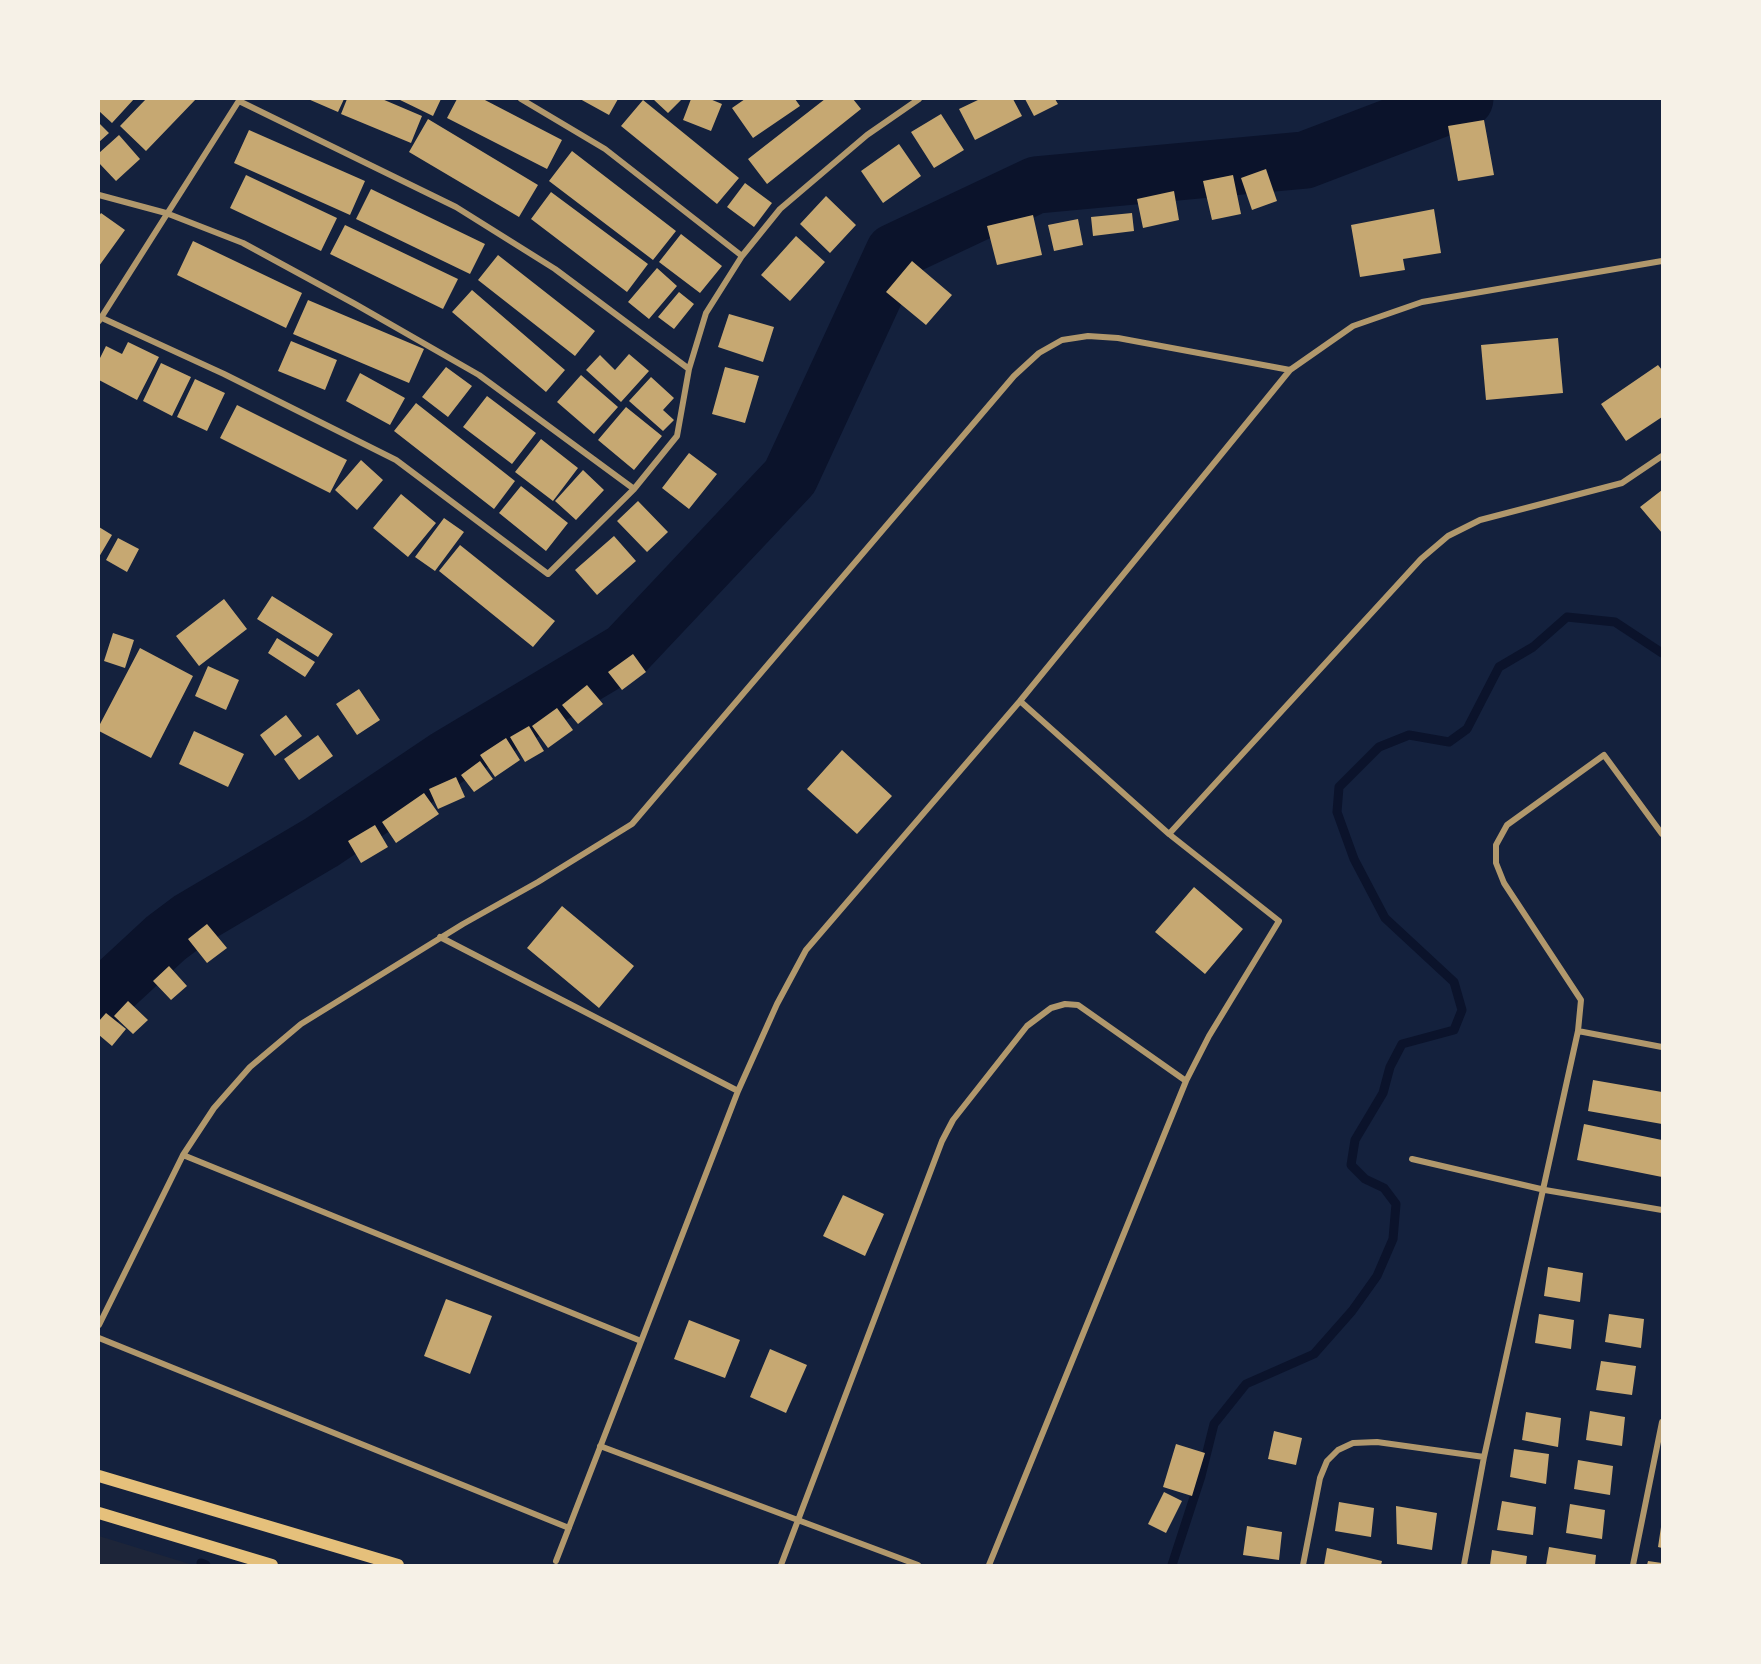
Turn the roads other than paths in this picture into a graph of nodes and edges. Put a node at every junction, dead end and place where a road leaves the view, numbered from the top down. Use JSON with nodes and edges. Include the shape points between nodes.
{"nodes":[{"id":1,"x":521,"y":99,"type":"edge"},
{"id":2,"x":919,"y":99,"type":"edge"},
{"id":3,"x":240,"y":100,"type":"edge"},
{"id":4,"x":99,"y":195,"type":"edge"},
{"id":5,"x":166,"y":213,"type":"junction"},
{"id":6,"x":742,"y":256,"type":"junction"},
{"id":7,"x":1662,"y":261,"type":"edge"},
{"id":8,"x":100,"y":320,"type":"edge"},
{"id":9,"x":689,"y":369,"type":"junction"},
{"id":10,"x":1290,"y":370,"type":"junction"},
{"id":11,"x":1662,"y":456,"type":"edge"},
{"id":12,"x":634,"y":489,"type":"junction"},
{"id":13,"x":1020,"y":701,"type":"junction"},
{"id":14,"x":1662,"y":833,"type":"edge"},
{"id":15,"x":1169,"y":834,"type":"junction"},
{"id":16,"x":440,"y":937,"type":"junction"},
{"id":17,"x":1578,"y":1031,"type":"junction"},
{"id":18,"x":1662,"y":1047,"type":"edge"},
{"id":19,"x":1186,"y":1081,"type":"junction"},
{"id":20,"x":738,"y":1091,"type":"junction"},
{"id":21,"x":183,"y":1155,"type":"junction"},
{"id":22,"x":1412,"y":1159,"type":"dead end"},
{"id":23,"x":1545,"y":1190,"type":"junction"},
{"id":24,"x":1662,"y":1210,"type":"edge"},
{"id":25,"x":99,"y":1325,"type":"edge"},
{"id":26,"x":99,"y":1338,"type":"edge"},
{"id":27,"x":641,"y":1341,"type":"junction"},
{"id":28,"x":1662,"y":1422,"type":"edge"},
{"id":29,"x":600,"y":1446,"type":"junction"},
{"id":30,"x":1484,"y":1457,"type":"junction"},
{"id":31,"x":99,"y":1476,"type":"edge"},
{"id":32,"x":99,"y":1513,"type":"edge"},
{"id":33,"x":799,"y":1520,"type":"junction"},
{"id":34,"x":569,"y":1528,"type":"junction"},
{"id":35,"x":556,"y":1561,"type":"dead end"},
{"id":36,"x":272,"y":1565,"type":"edge"},
{"id":37,"x":398,"y":1565,"type":"edge"},
{"id":38,"x":781,"y":1565,"type":"edge"},
{"id":39,"x":918,"y":1565,"type":"edge"},
{"id":40,"x":989,"y":1565,"type":"edge"},
{"id":41,"x":1303,"y":1565,"type":"edge"},
{"id":42,"x":1464,"y":1565,"type":"edge"},
{"id":43,"x":1633,"y":1565,"type":"edge"}],
"edges":[{"from":1,"to":6,"type":"street","via":[[605,149]]},
{"from":2,"to":6,"type":"street","via":[[867,135],[780,208]]},
{"from":3,"to":5,"type":"street"},
{"from":3,"to":9,"type":"street","via":[[456,207],[555,269]]},
{"from":4,"to":5,"type":"street"},
{"from":5,"to":8,"type":"street"},
{"from":5,"to":12,"type":"street","via":[[243,243],[479,375]]},
{"from":6,"to":9,"type":"street","via":[[706,313]]},
{"from":7,"to":10,"type":"street","via":[[1422,302],[1353,326]]},
{"from":8,"to":12,"type":"street","via":[[224,374],[396,460],[548,574]]},
{"from":9,"to":12,"type":"street","via":[[677,436]]},
{"from":10,"to":13,"type":"street"},
{"from":10,"to":16,"type":"street","via":[[1118,338],[1088,336],[1062,340],[1039,353],[1014,376],[632,824]]},
{"from":11,"to":15,"type":"street","via":[[1622,483],[1480,520],[1448,536],[1421,559]]},
{"from":13,"to":15,"type":"street"},
{"from":13,"to":20,"type":"street","via":[[806,950]]},
{"from":14,"to":17,"type":"street","via":[[1604,755],[1507,825],[1496,844],[1496,863],[1504,883],[1581,1000]]},
{"from":15,"to":19,"type":"street","via":[[1279,921]]},
{"from":16,"to":20,"type":"street"},
{"from":16,"to":21,"type":"street","via":[[301,1024],[250,1067],[214,1108]]},
{"from":17,"to":18,"type":"street"},
{"from":17,"to":23,"type":"street"},
{"from":19,"to":33,"type":"street","via":[[1078,1005],[1051,1008],[1027,1026],[953,1120],[942,1141]]},
{"from":19,"to":40,"type":"street"},
{"from":20,"to":27,"type":"street"},
{"from":21,"to":25,"type":"street"},
{"from":21,"to":27,"type":"street"},
{"from":22,"to":23,"type":"street"},
{"from":23,"to":24,"type":"street"},
{"from":23,"to":30,"type":"street"},
{"from":26,"to":34,"type":"street"},
{"from":27,"to":29,"type":"street"},
{"from":28,"to":43,"type":"street"},
{"from":29,"to":33,"type":"street"},
{"from":29,"to":34,"type":"street"},
{"from":30,"to":41,"type":"street","via":[[1377,1442],[1353,1443],[1338,1450],[1327,1461],[1320,1478]]},
{"from":30,"to":42,"type":"street"},
{"from":31,"to":37,"type":"main road"},
{"from":32,"to":36,"type":"main road"},
{"from":33,"to":38,"type":"street"},
{"from":33,"to":39,"type":"street"},
{"from":34,"to":35,"type":"street"}]}
